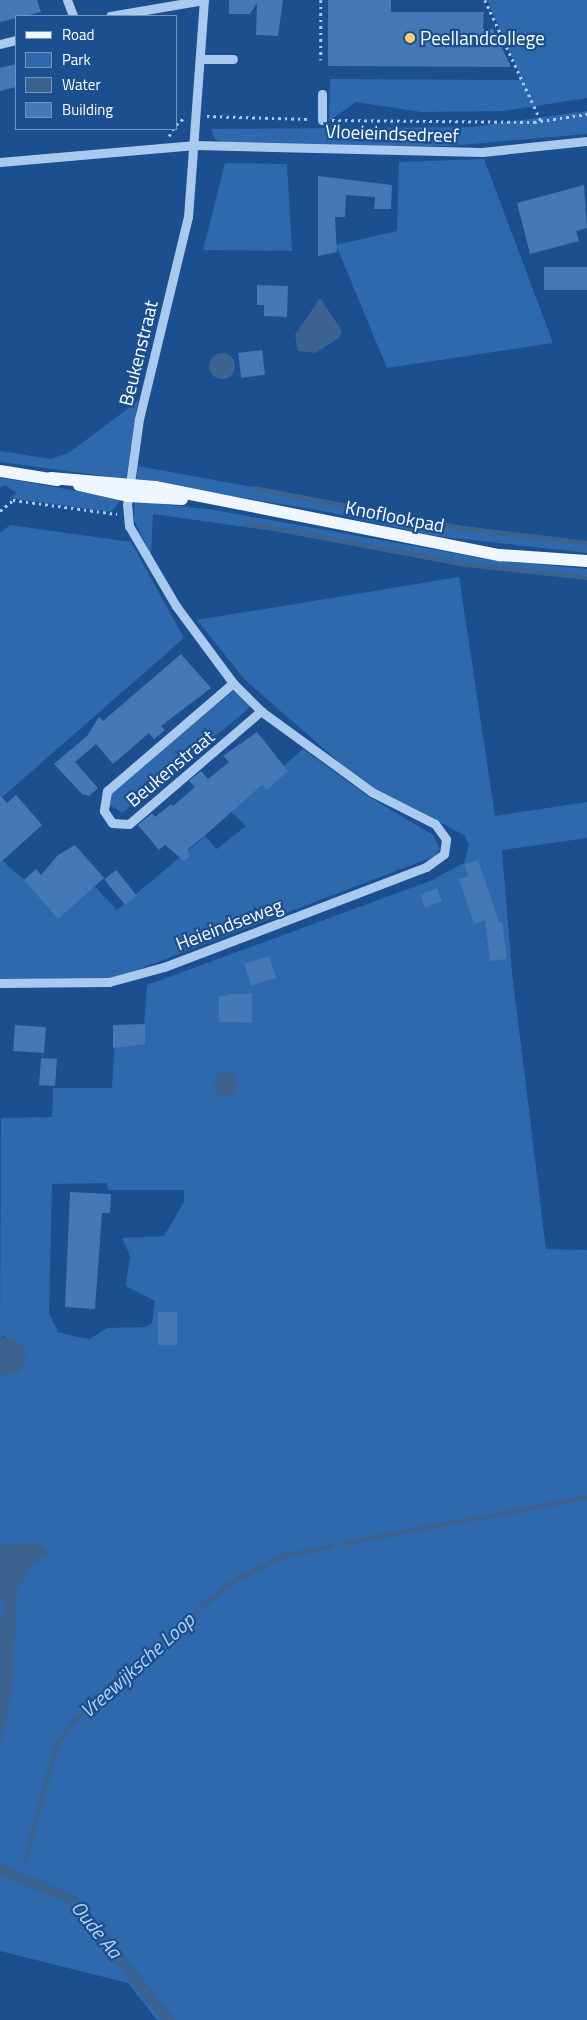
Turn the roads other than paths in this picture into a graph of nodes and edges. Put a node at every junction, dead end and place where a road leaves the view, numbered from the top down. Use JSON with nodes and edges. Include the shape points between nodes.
{"nodes":[{"id":1,"x":67,"y":0,"type":"edge"},
{"id":2,"x":204,"y":0,"type":"edge"},
{"id":3,"x":73,"y":15,"type":"edge"},
{"id":4,"x":116,"y":15,"type":"edge"},
{"id":5,"x":15,"y":40,"type":"edge"},
{"id":6,"x":0,"y":44,"type":"edge"},
{"id":7,"x":200,"y":59,"type":"junction"},
{"id":8,"x":233,"y":59,"type":"dead end"},
{"id":9,"x":322,"y":94,"type":"dead end"},
{"id":10,"x":322,"y":120,"type":"road end"},
{"id":11,"x":587,"y":141,"type":"edge"},
{"id":12,"x":195,"y":145,"type":"junction"},
{"id":13,"x":0,"y":162,"type":"edge"},
{"id":14,"x":0,"y":471,"type":"edge"},
{"id":15,"x":129,"y":490,"type":"junction"},
{"id":16,"x":587,"y":562,"type":"edge"},
{"id":17,"x":233,"y":683,"type":"junction"},
{"id":18,"x":261,"y":711,"type":"junction"},
{"id":19,"x":0,"y":983,"type":"edge"}],
"edges":[{"from":1,"to":3,"type":"street"},
{"from":2,"to":4,"type":"street"},
{"from":2,"to":7,"type":"street","name":"Beukenstraat"},
{"from":5,"to":6,"type":"street"},
{"from":7,"to":8,"type":"street"},
{"from":7,"to":12,"type":"street","name":"Beukenstraat"},
{"from":9,"to":10,"type":"street"},
{"from":11,"to":12,"type":"street","name":"Vloeieindsedreef","via":[[482,152]]},
{"from":12,"to":13,"type":"street","name":"Vloeieindsedreef"},
{"from":12,"to":15,"type":"street","name":"Beukenstraat","via":[[188,217],[144,394]]},
{"from":14,"to":15,"type":"main road","name":"Knoflookpad"},
{"from":15,"to":16,"type":"main road","name":"Knoflookpad","via":[[197,499],[500,555]]},
{"from":15,"to":17,"type":"street","name":"Beukenstraat","via":[[126,515],[154,573]]},
{"from":17,"to":18,"type":"street"},
{"from":17,"to":18,"type":"street","name":"Beukenstraat","via":[[107,791],[104,811],[112,823],[129,824]]},
{"from":18,"to":19,"type":"street","name":"Heieindseweg","via":[[372,792],[435,824],[446,839],[444,854],[426,867],[164,967],[109,982]]}]}
